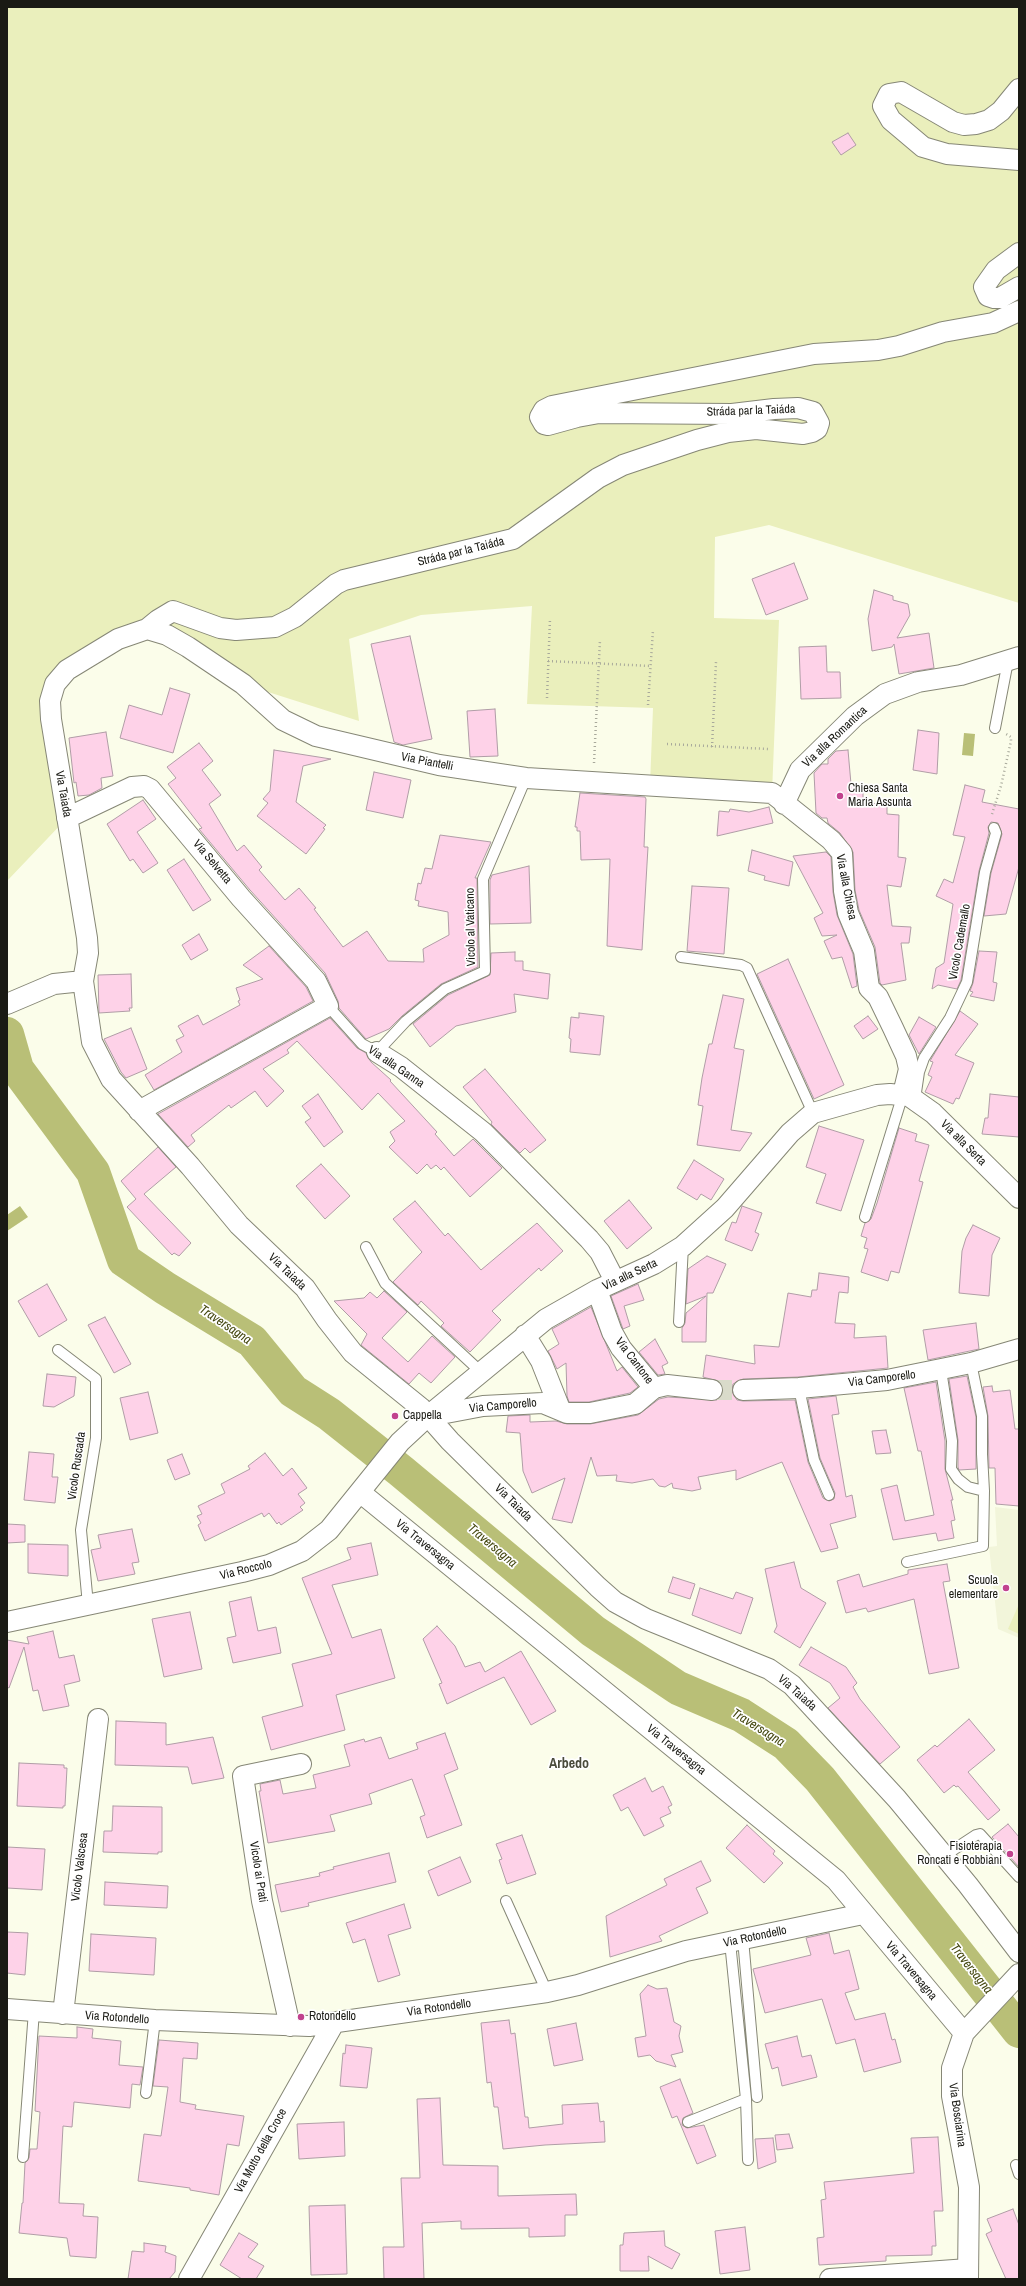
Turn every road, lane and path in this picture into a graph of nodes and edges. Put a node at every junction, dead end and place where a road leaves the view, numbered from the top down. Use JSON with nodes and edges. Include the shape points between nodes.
{"nodes":[{"id":1,"x":1019,"y":89,"type":"edge"},
{"id":2,"x":1019,"y":160,"type":"edge"},
{"id":3,"x":1019,"y":254,"type":"edge"},
{"id":4,"x":1019,"y":287,"type":"edge"},
{"id":5,"x":1019,"y":311,"type":"edge"},
{"id":6,"x":550,"y":619,"type":"dead end"},
{"id":7,"x":148,"y":629,"type":"junction"},
{"id":8,"x":653,"y":630,"type":"dead end"},
{"id":9,"x":600,"y":640,"type":"dead end"},
{"id":10,"x":1013,"y":659,"type":"edge"},
{"id":11,"x":548,"y":661,"type":"junction"},
{"id":12,"x":716,"y":662,"type":"dead end"},
{"id":13,"x":599,"y":664,"type":"junction"},
{"id":14,"x":651,"y":666,"type":"junction"},
{"id":15,"x":547,"y":698,"type":"dead end"},
{"id":16,"x":648,"y":705,"type":"dead end"},
{"id":17,"x":995,"y":728,"type":"joint"},
{"id":18,"x":667,"y":744,"type":"dead end"},
{"id":19,"x":712,"y":747,"type":"junction"},
{"id":20,"x":768,"y":749,"type":"dead end"},
{"id":21,"x":526,"y":778,"type":"junction"},
{"id":22,"x":594,"y":782,"type":"junction"},
{"id":23,"x":778,"y":798,"type":"junction"},
{"id":24,"x":67,"y":818,"type":"junction"},
{"id":25,"x":994,"y":828,"type":"joint"},
{"id":26,"x":682,"y":957,"type":"dead end"},
{"id":27,"x":83,"y":981,"type":"junction"},
{"id":28,"x":7,"y":1004,"type":"edge"},
{"id":29,"x":328,"y":1006,"type":"junction"},
{"id":30,"x":377,"y":1052,"type":"junction"},
{"id":31,"x":909,"y":1097,"type":"junction"},
{"id":32,"x":138,"y":1112,"type":"junction"},
{"id":33,"x":813,"y":1113,"type":"junction"},
{"id":34,"x":1019,"y":1198,"type":"edge"},
{"id":35,"x":865,"y":1217,"type":"dead end"},
{"id":36,"x":683,"y":1246,"type":"junction"},
{"id":37,"x":366,"y":1247,"type":"dead end"},
{"id":38,"x":606,"y":1286,"type":"junction"},
{"id":39,"x":679,"y":1322,"type":"dead end"},
{"id":40,"x":525,"y":1335,"type":"junction"},
{"id":41,"x":1019,"y":1349,"type":"edge"},
{"id":42,"x":58,"y":1350,"type":"dead end"},
{"id":43,"x":971,"y":1363,"type":"junction"},
{"id":44,"x":941,"y":1370,"type":"junction"},
{"id":45,"x":481,"y":1372,"type":"junction"},
{"id":46,"x":654,"y":1388,"type":"junction"},
{"id":47,"x":799,"y":1388,"type":"junction"},
{"id":48,"x":712,"y":1390,"type":"tunnel mouth"},
{"id":49,"x":743,"y":1390,"type":"tunnel mouth"},
{"id":50,"x":560,"y":1409,"type":"junction"},
{"id":51,"x":428,"y":1416,"type":"junction"},
{"id":52,"x":365,"y":1488,"type":"junction"},
{"id":53,"x":984,"y":1491,"type":"junction"},
{"id":54,"x":830,"y":1496,"type":"dead end"},
{"id":55,"x":907,"y":1562,"type":"dead end"},
{"id":56,"x":88,"y":1605,"type":"junction"},
{"id":57,"x":7,"y":1622,"type":"edge"},
{"id":58,"x":98,"y":1719,"type":"dead end"},
{"id":59,"x":301,"y":1764,"type":"dead end"},
{"id":60,"x":944,"y":1856,"type":"junction"},
{"id":61,"x":1019,"y":1877,"type":"edge"},
{"id":62,"x":506,"y":1901,"type":"dead end"},
{"id":63,"x":863,"y":1914,"type":"junction"},
{"id":64,"x":736,"y":1940,"type":"junction"},
{"id":65,"x":1019,"y":1952,"type":"edge"},
{"id":66,"x":1017,"y":1976,"type":"edge"},
{"id":67,"x":547,"y":1992,"type":"junction"},
{"id":68,"x":7,"y":2009,"type":"edge"},
{"id":69,"x":34,"y":2011,"type":"junction"},
{"id":70,"x":63,"y":2014,"type":"junction"},
{"id":71,"x":155,"y":2020,"type":"junction"},
{"id":72,"x":334,"y":2023,"type":"junction"},
{"id":73,"x":290,"y":2026,"type":"junction"},
{"id":74,"x":969,"y":2028,"type":"junction"},
{"id":75,"x":146,"y":2093,"type":"dead end"},
{"id":76,"x":757,"y":2097,"type":"dead end"},
{"id":77,"x":746,"y":2099,"type":"junction"},
{"id":78,"x":688,"y":2122,"type":"dead end"},
{"id":79,"x":23,"y":2157,"type":"dead end"},
{"id":80,"x":748,"y":2160,"type":"dead end"},
{"id":81,"x":968,"y":2274,"type":"edge"},
{"id":82,"x":189,"y":2279,"type":"edge"},
{"id":83,"x":830,"y":2279,"type":"edge"}],
"edges":[{"from":1,"to":2,"type":"street","via":[[1001,111],[989,120],[976,124],[953,122],[910,95],[900,92],[889,94],[883,106],[891,120],[923,147],[947,154]]},
{"from":3,"to":4,"type":"street","via":[[996,270],[984,286],[988,296],[994,298],[1000,298]]},
{"from":5,"to":7,"type":"street","name":"Stráda par la Taiáda","via":[[994,323],[943,332],[899,346],[878,350],[814,354],[552,406],[544,410],[540,417],[544,424],[599,414],[732,414],[798,408],[813,412],[819,423],[812,432],[803,434],[756,429],[728,432],[623,465],[598,478],[513,539],[344,580],[295,617],[275,627],[236,630],[220,628],[173,611],[162,616]]},
{"from":6,"to":11,"type":"path"},
{"from":7,"to":21,"type":"street","name":"Via Piantelli","via":[[167,635],[188,647],[243,684],[283,720],[316,736],[439,765]]},
{"from":7,"to":24,"type":"street","name":"Via Taiada","via":[[118,639],[67,670],[52,692],[51,719]]},
{"from":8,"to":14,"type":"path"},
{"from":9,"to":13,"type":"path"},
{"from":10,"to":17,"type":"lane"},
{"from":10,"to":23,"type":"street","name":"Via alla Romantica","via":[[961,675],[900,687],[880,698],[855,716],[800,770]]},
{"from":11,"to":13,"type":"path"},
{"from":11,"to":15,"type":"path"},
{"from":12,"to":19,"type":"path"},
{"from":13,"to":14,"type":"path"},
{"from":13,"to":22,"type":"path"},
{"from":14,"to":16,"type":"path"},
{"from":17,"to":25,"type":"path","via":[[1011,737],[1011,741],[990,820],[993,821]]},
{"from":18,"to":19,"type":"path"},
{"from":19,"to":20,"type":"path"},
{"from":21,"to":22,"type":"street","name":"Via Piantelli"},
{"from":21,"to":30,"type":"lane","name":"Vicolo al Vaticano","via":[[483,879],[485,972],[444,989],[406,1021]]},
{"from":22,"to":23,"type":"street","name":"Via Piantelli"},
{"from":23,"to":31,"type":"street","name":"Via alla Chiesa","via":[[831,840],[842,853],[847,906],[864,951],[869,988],[878,997],[908,1062]]},
{"from":24,"to":27,"type":"street","name":"Via Taiada","via":[[88,938]]},
{"from":24,"to":29,"type":"street","name":"Via Selvetta","via":[[132,787],[144,786],[150,789],[316,981]]},
{"from":25,"to":31,"type":"lane","name":"Vicolo Cademallo","via":[[996,833],[985,872],[967,982],[950,1018],[924,1058]]},
{"from":26,"to":33,"type":"lane","via":[[747,968]]},
{"from":27,"to":28,"type":"street","via":[[54,984]]},
{"from":27,"to":32,"type":"street","name":"Via Taiada","via":[[96,1054],[111,1079]]},
{"from":29,"to":30,"type":"lane","name":"Via alla Ganna","via":[[362,1044]]},
{"from":29,"to":32,"type":"street"},
{"from":30,"to":38,"type":"street","name":"Via alla Ganna","via":[[401,1067],[483,1132],[589,1239],[600,1252]]},
{"from":31,"to":33,"type":"street","name":"Via alla Serta","via":[[890,1094],[856,1100]]},
{"from":31,"to":34,"type":"street","name":"Via alla Serta","via":[[933,1113]]},
{"from":31,"to":35,"type":"lane"},
{"from":32,"to":51,"type":"street","name":"Via Taiada","via":[[190,1166],[239,1224],[305,1288],[326,1320],[353,1353]]},
{"from":33,"to":36,"type":"street","name":"Via alla Serta","via":[[790,1134],[725,1208]]},
{"from":36,"to":38,"type":"street","name":"Via alla Serta","via":[[654,1264]]},
{"from":36,"to":39,"type":"lane"},
{"from":37,"to":45,"type":"lane","via":[[385,1283]]},
{"from":38,"to":40,"type":"street","name":"Via alla Serta","via":[[560,1310]]},
{"from":38,"to":46,"type":"street","name":"Via Cantone","via":[[615,1337]]},
{"from":40,"to":45,"type":"street","name":"Via alla Serta"},
{"from":40,"to":50,"type":"street","via":[[541,1361]]},
{"from":41,"to":43,"type":"street","name":"Via Camporello"},
{"from":42,"to":56,"type":"lane","name":"Vicolo Ruscada","via":[[96,1379],[96,1438],[81,1530]]},
{"from":43,"to":44,"type":"street","name":"Via Camporello"},
{"from":43,"to":53,"type":"lane","via":[[982,1416]]},
{"from":44,"to":47,"type":"street","name":"Via Camporello","via":[[887,1380]]},
{"from":44,"to":53,"type":"lane","via":[[952,1440],[951,1470],[968,1487]]},
{"from":45,"to":51,"type":"street","name":"Via alla Serta"},
{"from":46,"to":48,"type":"street","via":[[667,1385]]},
{"from":46,"to":50,"type":"street","name":"Via Camporello","via":[[635,1404],[590,1413],[567,1413]]},
{"from":47,"to":49,"type":"street","name":"Via Camporello"},
{"from":47,"to":54,"type":"lane","via":[[814,1460]]},
{"from":50,"to":51,"type":"street","name":"Via Camporello","via":[[543,1403],[482,1406]]},
{"from":51,"to":52,"type":"street","name":"Via Roccolo","via":[[400,1442]]},
{"from":51,"to":60,"type":"street","name":"Via Taiada","via":[[450,1441],[615,1602],[646,1619],[769,1669],[792,1685],[897,1799]]},
{"from":52,"to":56,"type":"street","name":"Via Roccolo","via":[[317,1541],[286,1559],[242,1572]]},
{"from":52,"to":63,"type":"street","name":"Via Traversagna","via":[[836,1880]]},
{"from":53,"to":55,"type":"lane","via":[[983,1546]]},
{"from":56,"to":57,"type":"street","name":"Via Roccolo"},
{"from":58,"to":70,"type":"street","name":"Vicolo Valscesa"},
{"from":59,"to":73,"type":"street","name":"Vicolo ai Prati","via":[[243,1776],[262,1901]]},
{"from":60,"to":61,"type":"lane","via":[[980,1834]]},
{"from":60,"to":65,"type":"street","name":"Via Taiada"},
{"from":62,"to":67,"type":"lane"},
{"from":63,"to":64,"type":"street","name":"Via Rotondello"},
{"from":63,"to":74,"type":"street","name":"Via Traversagna"},
{"from":64,"to":67,"type":"street","name":"Via Rotondello","via":[[686,1951],[578,1985]]},
{"from":64,"to":76,"type":"lane"},
{"from":64,"to":77,"type":"lane"},
{"from":66,"to":74,"type":"street","name":"Via Bosciarina"},
{"from":67,"to":72,"type":"street","name":"Via Rotondello"},
{"from":68,"to":69,"type":"street","name":"Via Rotondello"},
{"from":69,"to":70,"type":"street","name":"Via Rotondello"},
{"from":69,"to":79,"type":"lane"},
{"from":70,"to":71,"type":"street","name":"Via Rotondello"},
{"from":71,"to":73,"type":"street","name":"Via Rotondello"},
{"from":71,"to":75,"type":"lane"},
{"from":72,"to":73,"type":"street","name":"Via Rotondello"},
{"from":72,"to":82,"type":"street","name":"Via Motto della Croce"},
{"from":74,"to":81,"type":"street","name":"Via Bosciarina","via":[[952,2068],[951,2080],[969,2187]]},
{"from":77,"to":78,"type":"lane"},
{"from":77,"to":80,"type":"lane"},
{"from":81,"to":83,"type":"street"}]}
